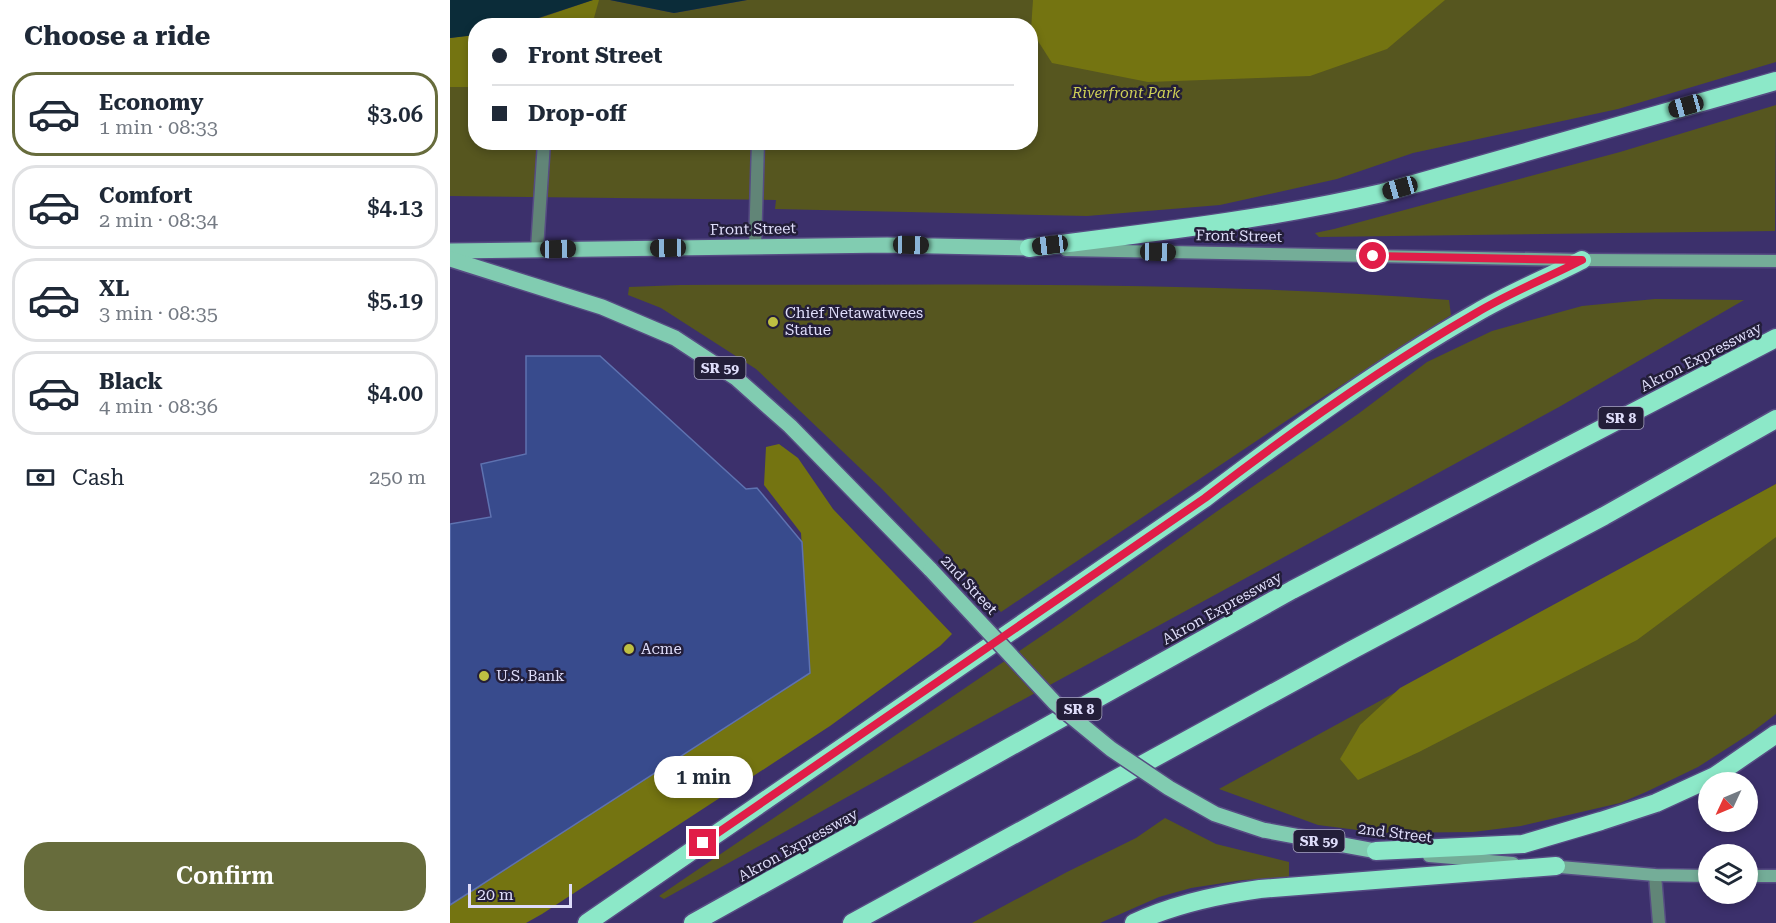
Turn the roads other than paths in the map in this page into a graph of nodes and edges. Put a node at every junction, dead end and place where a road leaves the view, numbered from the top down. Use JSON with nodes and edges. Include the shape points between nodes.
{"nodes":[{"id":1,"x":1776,"y":81,"type":"edge"},
{"id":2,"x":543,"y":150,"type":"edge"},
{"id":3,"x":758,"y":150,"type":"edge"},
{"id":4,"x":755,"y":247,"type":"junction"},
{"id":5,"x":1029,"y":248,"type":"junction"},
{"id":6,"x":537,"y":249,"type":"junction"},
{"id":7,"x":450,"y":251,"type":"edge"},
{"id":8,"x":450,"y":259,"type":"edge"},
{"id":9,"x":1582,"y":260,"type":"junction"},
{"id":10,"x":1776,"y":261,"type":"edge"},
{"id":11,"x":1776,"y":338,"type":"edge"},
{"id":12,"x":1776,"y":419,"type":"edge"},
{"id":13,"x":1776,"y":734,"type":"edge"},
{"id":14,"x":1376,"y":851,"type":"junction"},
{"id":15,"x":1556,"y":866,"type":"junction"},
{"id":16,"x":1655,"y":875,"type":"junction"},
{"id":17,"x":1698,"y":876,"type":"edge"},
{"id":18,"x":1758,"y":876,"type":"edge"},
{"id":19,"x":1776,"y":876,"type":"edge"},
{"id":20,"x":587,"y":923,"type":"edge"},
{"id":21,"x":693,"y":923,"type":"edge"},
{"id":22,"x":852,"y":923,"type":"edge"},
{"id":23,"x":1134,"y":923,"type":"edge"},
{"id":24,"x":1659,"y":923,"type":"edge"}],
"edges":[{"from":1,"to":5,"type":"highway","via":[[1382,193],[1219,224]]},
{"from":2,"to":6,"type":"street"},
{"from":3,"to":4,"type":"street"},
{"from":4,"to":5,"type":"main road","name":"Front Street"},
{"from":4,"to":6,"type":"main road","name":"Front Street"},
{"from":5,"to":9,"type":"main road","name":"Front Street"},
{"from":6,"to":7,"type":"main road","name":"Front Street"},
{"from":8,"to":14,"type":"main road","name":"2nd Street","number":"SR 59","bridge":true,"via":[[602,307],[675,338],[736,378],[790,426],[1055,703],[1111,749],[1169,788],[1215,814],[1263,830]]},
{"from":9,"to":10,"type":"main road","name":"Front Street"},
{"from":9,"to":20,"type":"highway","via":[[1478,311],[1385,369],[1205,498]]},
{"from":11,"to":21,"type":"highway","name":"Akron Expressway","number":"SR 8","via":[[1292,590]]},
{"from":12,"to":22,"type":"highway"},
{"from":13,"to":14,"type":"highway","via":[[1715,776],[1656,803],[1523,844]]},
{"from":14,"to":15,"type":"main road","name":"2nd Street"},
{"from":15,"to":16,"type":"main road","name":"2nd Street"},
{"from":15,"to":23,"type":"highway","via":[[1260,889],[1217,895]]},
{"from":16,"to":17,"type":"main road","name":"2nd Street"},
{"from":16,"to":24,"type":"street"},
{"from":18,"to":19,"type":"main road"}]}
